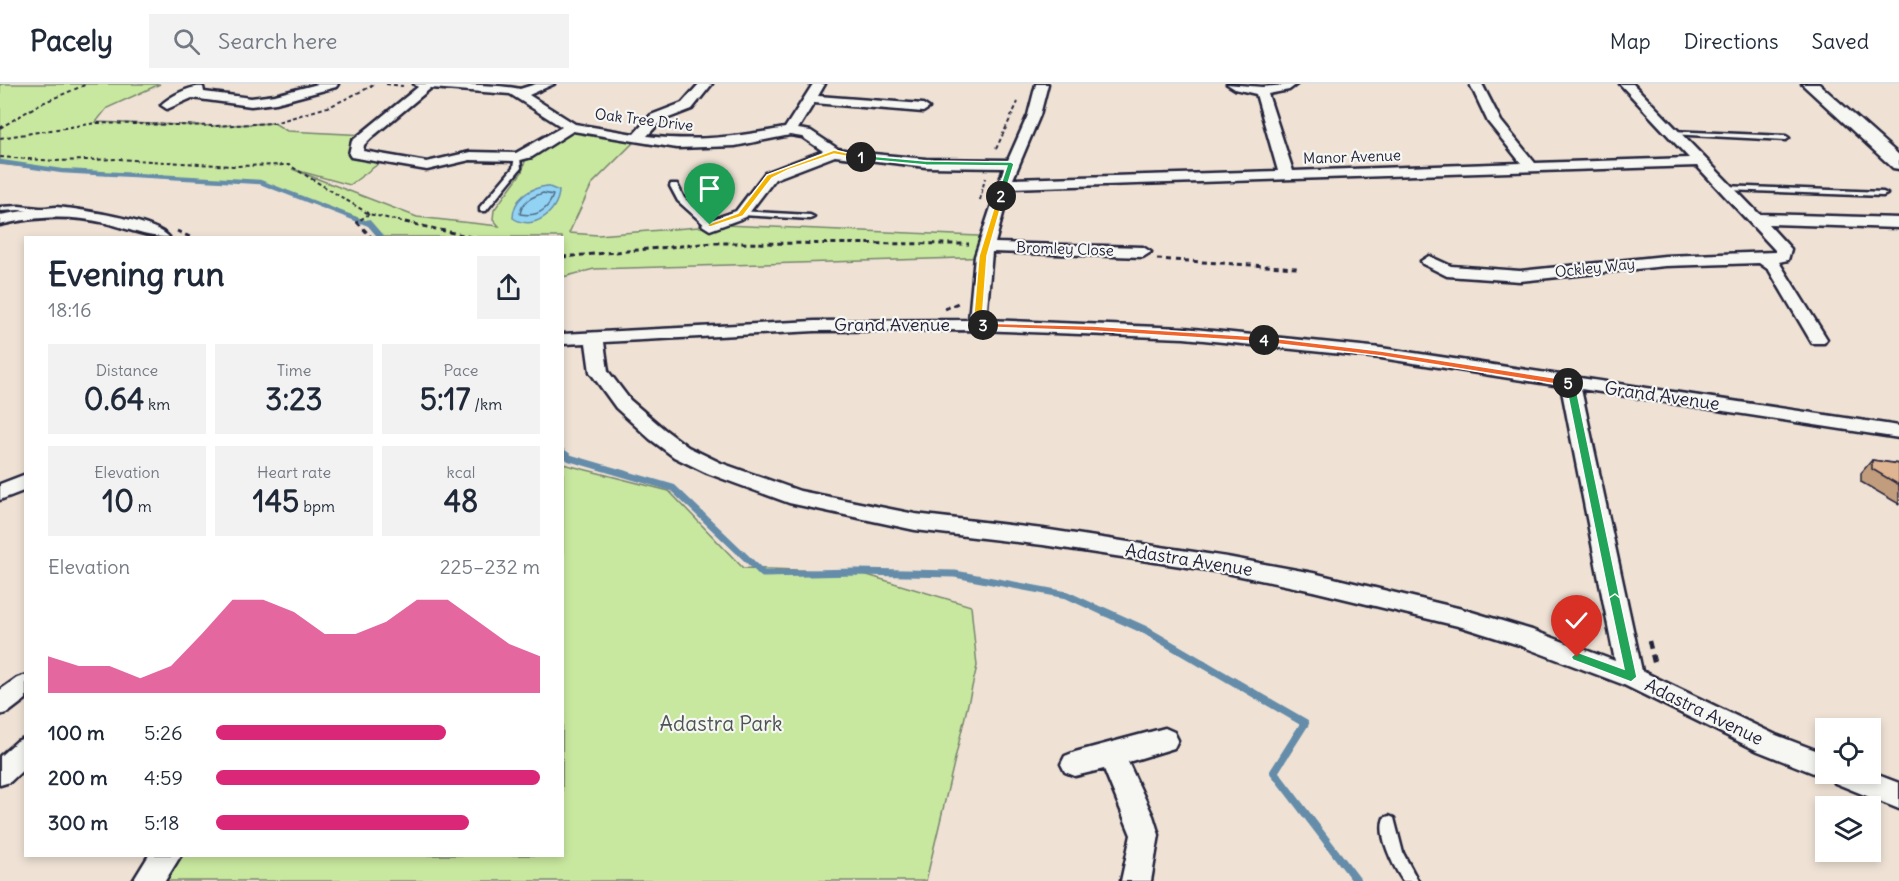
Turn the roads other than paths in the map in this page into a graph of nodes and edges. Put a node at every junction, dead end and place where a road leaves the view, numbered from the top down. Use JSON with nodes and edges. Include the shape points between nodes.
{"nodes":[{"id":1,"x":213,"y":84,"type":"edge"},
{"id":2,"x":332,"y":84,"type":"edge"},
{"id":3,"x":548,"y":84,"type":"edge"},
{"id":4,"x":706,"y":84,"type":"edge"},
{"id":5,"x":819,"y":84,"type":"edge"},
{"id":6,"x":1042,"y":84,"type":"edge"},
{"id":7,"x":1233,"y":84,"type":"edge"},
{"id":8,"x":1291,"y":84,"type":"edge"},
{"id":9,"x":1476,"y":84,"type":"edge"},
{"id":10,"x":1626,"y":84,"type":"edge"},
{"id":11,"x":1810,"y":84,"type":"edge"},
{"id":12,"x":428,"y":85,"type":"edge"},
{"id":13,"x":415,"y":86,"type":"edge"},
{"id":14,"x":1262,"y":90,"type":"junction"},
{"id":15,"x":188,"y":94,"type":"junction"},
{"id":16,"x":519,"y":94,"type":"junction"},
{"id":17,"x":810,"y":99,"type":"junction"},
{"id":18,"x":167,"y":105,"type":"dead end"},
{"id":19,"x":924,"y":108,"type":"dead end"},
{"id":20,"x":571,"y":127,"type":"junction"},
{"id":21,"x":790,"y":131,"type":"junction"},
{"id":22,"x":1671,"y":133,"type":"junction"},
{"id":23,"x":1786,"y":138,"type":"dead end"},
{"id":24,"x":637,"y":139,"type":"junction"},
{"id":25,"x":834,"y":152,"type":"junction"},
{"id":26,"x":517,"y":157,"type":"junction"},
{"id":27,"x":1701,"y":162,"type":"junction"},
{"id":28,"x":1011,"y":164,"type":"junction"},
{"id":29,"x":1899,"y":164,"type":"edge"},
{"id":30,"x":1531,"y":167,"type":"junction"},
{"id":31,"x":1289,"y":175,"type":"junction"},
{"id":32,"x":1004,"y":184,"type":"junction"},
{"id":33,"x":674,"y":186,"type":"dead end"},
{"id":34,"x":1726,"y":188,"type":"junction"},
{"id":35,"x":1883,"y":194,"type":"dead end"},
{"id":36,"x":0,"y":209,"type":"edge"},
{"id":37,"x":483,"y":209,"type":"dead end"},
{"id":38,"x":55,"y":211,"type":"junction"},
{"id":39,"x":742,"y":213,"type":"junction"},
{"id":40,"x":810,"y":217,"type":"dead end"},
{"id":41,"x":1756,"y":219,"type":"junction"},
{"id":42,"x":0,"y":220,"type":"edge"},
{"id":43,"x":1899,"y":223,"type":"edge"},
{"id":44,"x":710,"y":225,"type":"joint"},
{"id":45,"x":159,"y":236,"type":"edge"},
{"id":46,"x":986,"y":247,"type":"junction"},
{"id":47,"x":1143,"y":252,"type":"dead end"},
{"id":48,"x":1764,"y":259,"type":"junction"},
{"id":49,"x":1429,"y":261,"type":"dead end"},
{"id":50,"x":977,"y":325,"type":"junction"},
{"id":51,"x":594,"y":336,"type":"junction"},
{"id":52,"x":564,"y":339,"type":"edge"},
{"id":53,"x":1818,"y":339,"type":"dead end"},
{"id":54,"x":1570,"y":383,"type":"junction"},
{"id":55,"x":1899,"y":432,"type":"edge"},
{"id":56,"x":24,"y":482,"type":"edge"},
{"id":57,"x":0,"y":493,"type":"edge"},
{"id":58,"x":1631,"y":677,"type":"junction"},
{"id":59,"x":24,"y":686,"type":"edge"},
{"id":60,"x":0,"y":704,"type":"edge"},
{"id":61,"x":1165,"y":740,"type":"dead end"},
{"id":62,"x":24,"y":751,"type":"edge"},
{"id":63,"x":1111,"y":755,"type":"junction"},
{"id":64,"x":1815,"y":762,"type":"edge"},
{"id":65,"x":1075,"y":764,"type":"dead end"},
{"id":66,"x":0,"y":773,"type":"edge"},
{"id":67,"x":1870,"y":784,"type":"edge"},
{"id":68,"x":1899,"y":796,"type":"edge"},
{"id":69,"x":1389,"y":823,"type":"dead end"},
{"id":70,"x":165,"y":857,"type":"edge"},
{"id":71,"x":148,"y":881,"type":"edge"},
{"id":72,"x":1136,"y":881,"type":"edge"},
{"id":73,"x":1411,"y":881,"type":"edge"}],
"edges":[{"from":1,"to":15,"type":"street"},
{"from":2,"to":15,"type":"street","via":[[251,102]]},
{"from":3,"to":16,"type":"street"},
{"from":4,"to":24,"type":"street","via":[[687,106],[656,118]]},
{"from":5,"to":17,"type":"street"},
{"from":6,"to":28,"type":"street","via":[[1034,115]]},
{"from":7,"to":14,"type":"street"},
{"from":8,"to":14,"type":"street"},
{"from":9,"to":30,"type":"street","via":[[1495,122]]},
{"from":10,"to":22,"type":"street"},
{"from":11,"to":29,"type":"street"},
{"from":12,"to":13,"type":"street","name":"Oak Tree Drive"},
{"from":12,"to":16,"type":"street","name":"Oak Tree Drive","via":[[503,88]]},
{"from":12,"to":26,"type":"street","via":[[366,135],[357,144],[356,154],[427,166],[471,156]]},
{"from":14,"to":31,"type":"street"},
{"from":15,"to":18,"type":"street"},
{"from":16,"to":20,"type":"street","name":"Oak Tree Drive"},
{"from":17,"to":19,"type":"street"},
{"from":17,"to":21,"type":"street"},
{"from":20,"to":24,"type":"street","name":"Oak Tree Drive"},
{"from":20,"to":26,"type":"street"},
{"from":21,"to":24,"type":"street","name":"Oak Tree Drive","via":[[735,142],[676,144]]},
{"from":21,"to":25,"type":"street","via":[[806,134]]},
{"from":22,"to":23,"type":"lane"},
{"from":22,"to":27,"type":"street"},
{"from":25,"to":28,"type":"street","via":[[926,163]]},
{"from":25,"to":39,"type":"street","via":[[770,176]]},
{"from":26,"to":37,"type":"lane","via":[[517,168]]},
{"from":27,"to":30,"type":"street","name":"Manor Avenue"},
{"from":27,"to":34,"type":"street"},
{"from":28,"to":32,"type":"street"},
{"from":30,"to":31,"type":"street","name":"Manor Avenue"},
{"from":31,"to":32,"type":"street","name":"Manor Avenue"},
{"from":32,"to":46,"type":"street"},
{"from":33,"to":44,"type":"lane","via":[[681,199]]},
{"from":34,"to":35,"type":"lane"},
{"from":34,"to":41,"type":"street"},
{"from":36,"to":38,"type":"lane"},
{"from":38,"to":42,"type":"street"},
{"from":38,"to":45,"type":"street","via":[[139,228]]},
{"from":39,"to":40,"type":"lane"},
{"from":39,"to":44,"type":"street"},
{"from":41,"to":43,"type":"street"},
{"from":41,"to":48,"type":"street","via":[[1783,249],[1782,257]]},
{"from":46,"to":47,"type":"street","name":"Bromley Close"},
{"from":46,"to":50,"type":"street"},
{"from":48,"to":49,"type":"street","name":"Ockley Way","via":[[1665,261],[1520,276],[1447,272]]},
{"from":48,"to":53,"type":"street","via":[[1775,267]]},
{"from":50,"to":51,"type":"street","name":"Grand Avenue","via":[[815,326]]},
{"from":50,"to":54,"type":"street","name":"Grand Avenue","via":[[1282,341]]},
{"from":51,"to":52,"type":"street","name":"Grand Avenue"},
{"from":51,"to":58,"type":"street","name":"Adastra Avenue","via":[[599,372],[623,404],[657,434],[681,452],[714,468],[797,498],[915,522],[1043,537],[1313,582],[1462,618]]},
{"from":54,"to":55,"type":"street","name":"Grand Avenue"},
{"from":54,"to":58,"type":"street"},
{"from":56,"to":57,"type":"street"},
{"from":58,"to":64,"type":"street","name":"Adastra Avenue","via":[[1767,743]]},
{"from":59,"to":60,"type":"street"},
{"from":61,"to":63,"type":"street"},
{"from":62,"to":66,"type":"street"},
{"from":63,"to":65,"type":"street"},
{"from":63,"to":72,"type":"street","via":[[1145,835]]},
{"from":67,"to":68,"type":"street"},
{"from":69,"to":73,"type":"lane","via":[[1390,840]]},
{"from":70,"to":71,"type":"street"}]}
